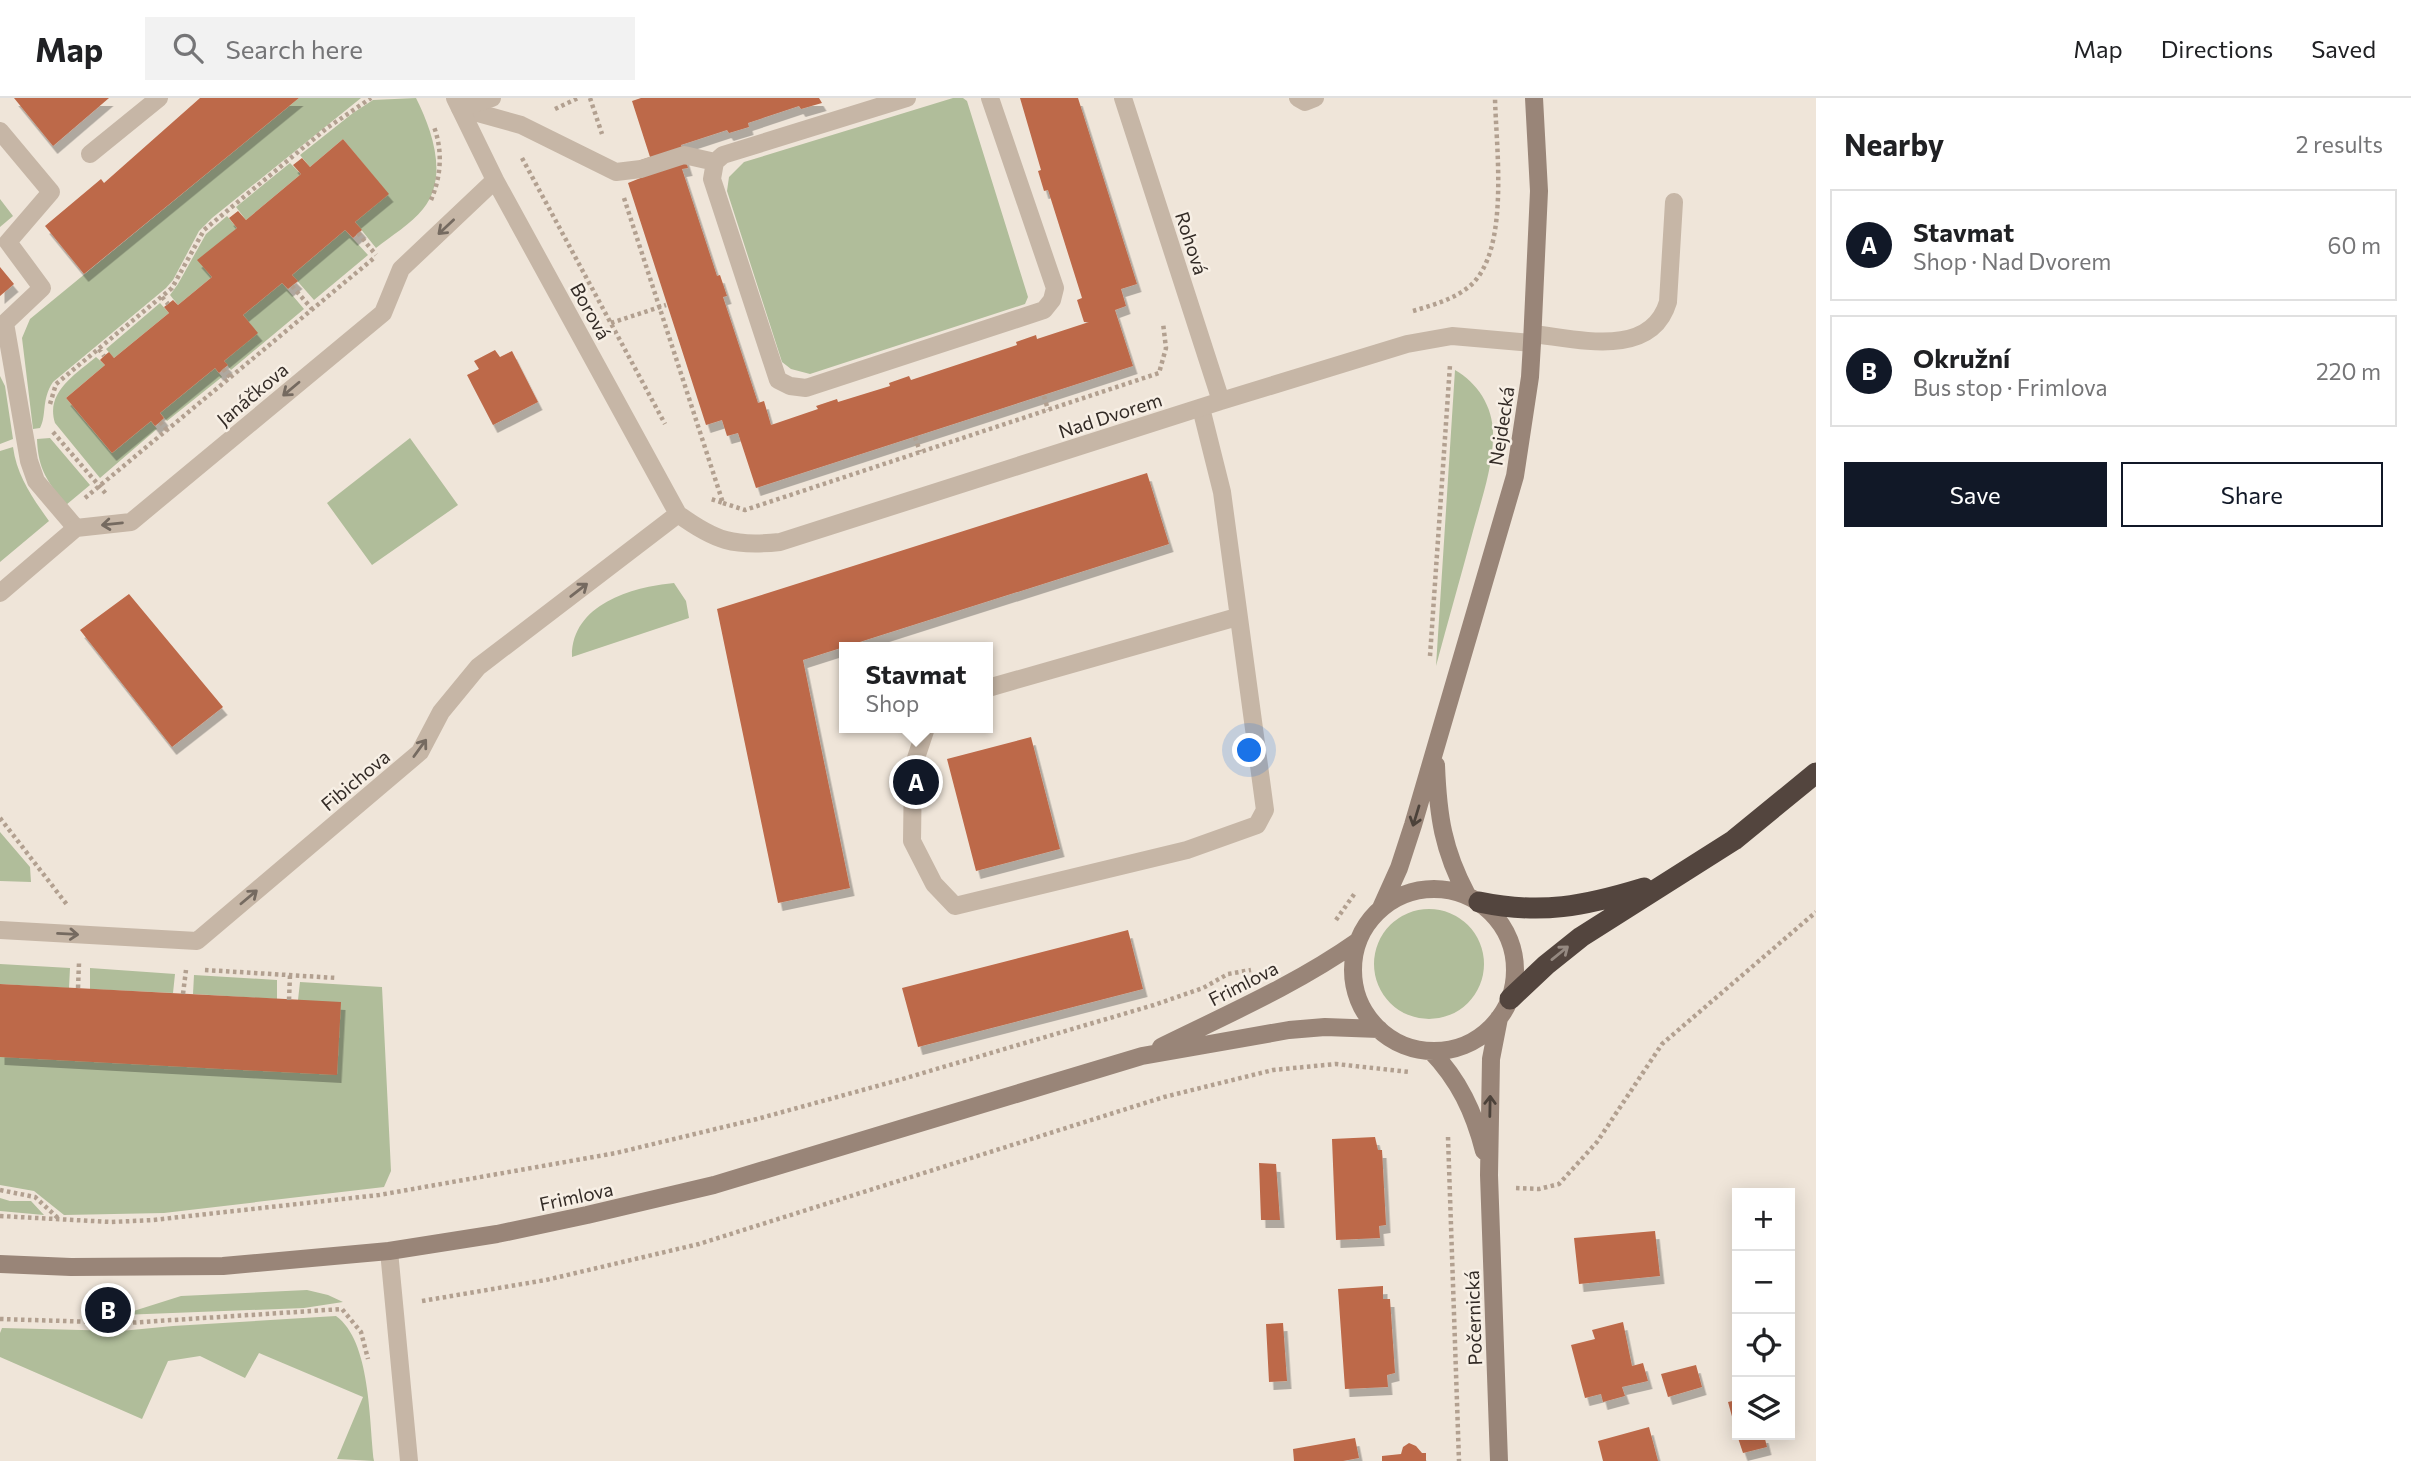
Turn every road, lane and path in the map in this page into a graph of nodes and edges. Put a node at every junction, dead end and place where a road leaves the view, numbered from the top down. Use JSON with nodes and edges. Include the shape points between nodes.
{"nodes":[{"id":1,"x":159,"y":98,"type":"edge"},
{"id":2,"x":371,"y":98,"type":"edge"},
{"id":3,"x":492,"y":98,"type":"edge"},
{"id":4,"x":907,"y":98,"type":"edge"},
{"id":5,"x":990,"y":98,"type":"edge"},
{"id":6,"x":1123,"y":98,"type":"edge"},
{"id":7,"x":1298,"y":98,"type":"edge"},
{"id":8,"x":1315,"y":98,"type":"edge"},
{"id":9,"x":1495,"y":98,"type":"edge"},
{"id":10,"x":1534,"y":98,"type":"edge"},
{"id":11,"x":458,"y":103,"type":"edge"},
{"id":12,"x":432,"y":121,"type":"dead end"},
{"id":13,"x":0,"y":131,"type":"edge"},
{"id":14,"x":517,"y":148,"type":"dead end"},
{"id":15,"x":90,"y":153,"type":"dead end"},
{"id":16,"x":715,"y":163,"type":"junction"},
{"id":17,"x":616,"y":172,"type":"junction"},
{"id":18,"x":495,"y":180,"type":"junction"},
{"id":19,"x":1674,"y":202,"type":"dead end"},
{"id":20,"x":426,"y":208,"type":"dead end"},
{"id":21,"x":358,"y":233,"type":"dead end"},
{"id":22,"x":386,"y":248,"type":"dead end"},
{"id":23,"x":377,"y":256,"type":"junction"},
{"id":24,"x":292,"y":286,"type":"dead end"},
{"id":25,"x":162,"y":297,"type":"junction"},
{"id":26,"x":168,"y":304,"type":"dead end"},
{"id":27,"x":666,"y":304,"type":"dead end"},
{"id":28,"x":659,"y":306,"type":"junction"},
{"id":29,"x":312,"y":309,"type":"junction"},
{"id":30,"x":1410,"y":313,"type":"dead end"},
{"id":31,"x":1163,"y":322,"type":"dead end"},
{"id":32,"x":611,"y":323,"type":"junction"},
{"id":33,"x":3,"y":325,"type":"edge"},
{"id":34,"x":1452,"y":336,"type":"junction"},
{"id":35,"x":1533,"y":338,"type":"junction"},
{"id":36,"x":99,"y":349,"type":"junction"},
{"id":37,"x":104,"y":356,"type":"dead end"},
{"id":38,"x":223,"y":369,"type":"dead end"},
{"id":39,"x":230,"y":377,"type":"junction"},
{"id":40,"x":1044,"y":396,"type":"dead end"},
{"id":41,"x":1221,"y":401,"type":"junction"},
{"id":42,"x":1200,"y":408,"type":"junction"},
{"id":43,"x":1048,"y":410,"type":"junction"},
{"id":44,"x":48,"y":415,"type":"dead end"},
{"id":45,"x":160,"y":422,"type":"dead end"},
{"id":46,"x":667,"y":427,"type":"dead end"},
{"id":47,"x":50,"y":428,"type":"dead end"},
{"id":48,"x":167,"y":430,"type":"junction"},
{"id":49,"x":915,"y":437,"type":"dead end"},
{"id":50,"x":920,"y":452,"type":"junction"},
{"id":51,"x":704,"y":497,"type":"dead end"},
{"id":52,"x":723,"y":503,"type":"junction"},
{"id":53,"x":678,"y":514,"type":"junction"},
{"id":54,"x":76,"y":527,"type":"junction"},
{"id":55,"x":704,"y":533,"type":"joint"},
{"id":56,"x":0,"y":593,"type":"edge"},
{"id":57,"x":1237,"y":617,"type":"junction"},
{"id":58,"x":1429,"y":669,"type":"dead end"},
{"id":59,"x":993,"y":687,"type":"edge"},
{"id":60,"x":924,"y":733,"type":"edge"},
{"id":61,"x":1435,"y":751,"type":"junction"},
{"id":62,"x":1816,"y":773,"type":"edge"},
{"id":63,"x":0,"y":818,"type":"edge"},
{"id":64,"x":1670,"y":880,"type":"junction"},
{"id":65,"x":1358,"y":891,"type":"dead end"},
{"id":66,"x":1473,"y":899,"type":"junction"},
{"id":67,"x":1381,"y":908,"type":"junction"},
{"id":68,"x":1816,"y":912,"type":"edge"},
{"id":69,"x":1333,"y":925,"type":"dead end"},
{"id":70,"x":0,"y":930,"type":"edge"},
{"id":71,"x":90,"y":935,"type":"junction"},
{"id":72,"x":1358,"y":941,"type":"junction"},
{"id":73,"x":79,"y":963,"type":"dead end"},
{"id":74,"x":186,"y":969,"type":"dead end"},
{"id":75,"x":289,"y":975,"type":"dead end"},
{"id":76,"x":78,"y":988,"type":"dead end"},
{"id":77,"x":1277,"y":990,"type":"junction"},
{"id":78,"x":183,"y":994,"type":"dead end"},
{"id":79,"x":1510,"y":999,"type":"junction"},
{"id":80,"x":289,"y":1000,"type":"dead end"},
{"id":81,"x":1499,"y":1018,"type":"junction"},
{"id":82,"x":1379,"y":1029,"type":"junction"},
{"id":83,"x":1289,"y":1030,"type":"junction"},
{"id":84,"x":1431,"y":1051,"type":"junction"},
{"id":85,"x":1142,"y":1056,"type":"junction"},
{"id":86,"x":1295,"y":1068,"type":"junction"},
{"id":87,"x":1418,"y":1076,"type":"dead end"},
{"id":88,"x":1448,"y":1134,"type":"dead end"},
{"id":89,"x":1490,"y":1181,"type":"junction"},
{"id":90,"x":0,"y":1190,"type":"edge"},
{"id":91,"x":0,"y":1216,"type":"edge"},
{"id":92,"x":59,"y":1219,"type":"junction"},
{"id":93,"x":389,"y":1251,"type":"junction"},
{"id":94,"x":0,"y":1264,"type":"edge"},
{"id":95,"x":394,"y":1306,"type":"junction"},
{"id":96,"x":1,"y":1320,"type":"edge"},
{"id":97,"x":369,"y":1361,"type":"dead end"},
{"id":98,"x":409,"y":1461,"type":"edge"},
{"id":99,"x":1459,"y":1461,"type":"edge"},
{"id":100,"x":1499,"y":1461,"type":"edge"}],
"edges":[{"from":1,"to":15,"type":"street"},
{"from":2,"to":25,"type":"path","via":[[327,128],[204,230],[172,288]]},
{"from":3,"to":11,"type":"street"},
{"from":4,"to":16,"type":"street","via":[[723,155]]},
{"from":5,"to":16,"type":"street","via":[[1055,288],[1052,300],[1044,310],[806,387],[778,380],[712,179]]},
{"from":6,"to":41,"type":"street","name":"Rohová"},
{"from":7,"to":8,"type":"street","via":[[1305,102]]},
{"from":9,"to":30,"type":"path","via":[[1498,222],[1484,269],[1450,299]]},
{"from":10,"to":35,"type":"main road","name":"Nejdecká","via":[[1539,191]]},
{"from":11,"to":17,"type":"street","via":[[521,125]]},
{"from":11,"to":18,"type":"street","name":"Borová"},
{"from":12,"to":20,"type":"path","via":[[438,138],[439,180]]},
{"from":13,"to":33,"type":"street","via":[[51,192],[8,242],[42,288]]},
{"from":14,"to":32,"type":"path"},
{"from":16,"to":17,"type":"street","via":[[684,155]]},
{"from":17,"to":28,"type":"path"},
{"from":18,"to":53,"type":"street","name":"Borová"},
{"from":18,"to":54,"type":"street","name":"Janáčkova","one_way":true,"via":[[401,269],[383,313],[131,522]]},
{"from":19,"to":35,"type":"street","name":"Nad Dvorem","via":[[1668,302],[1653,329],[1623,341]]},
{"from":21,"to":23,"type":"path"},
{"from":22,"to":23,"type":"path"},
{"from":23,"to":29,"type":"path"},
{"from":24,"to":29,"type":"path"},
{"from":25,"to":26,"type":"path"},
{"from":25,"to":36,"type":"path"},
{"from":27,"to":28,"type":"path"},
{"from":28,"to":32,"type":"path"},
{"from":28,"to":52,"type":"path"},
{"from":29,"to":39,"type":"path"},
{"from":31,"to":43,"type":"path","via":[[1166,348],[1159,373]]},
{"from":32,"to":46,"type":"path"},
{"from":33,"to":54,"type":"street","via":[[36,481]]},
{"from":34,"to":35,"type":"street","name":"Nad Dvorem"},
{"from":34,"to":41,"type":"street","name":"Nad Dvorem","via":[[1407,344]]},
{"from":34,"to":58,"type":"path"},
{"from":35,"to":61,"type":"main road","name":"Nejdecká","via":[[1515,475]]},
{"from":36,"to":37,"type":"path"},
{"from":36,"to":44,"type":"path","via":[[56,384]]},
{"from":38,"to":39,"type":"path"},
{"from":39,"to":48,"type":"path"},
{"from":40,"to":43,"type":"path"},
{"from":41,"to":42,"type":"street","name":"Nad Dvorem"},
{"from":42,"to":55,"type":"street","name":"Nad Dvorem","via":[[780,542],[754,545]]},
{"from":42,"to":57,"type":"street","via":[[1222,492]]},
{"from":43,"to":50,"type":"path"},
{"from":45,"to":48,"type":"path"},
{"from":47,"to":48,"type":"path","via":[[99,487]]},
{"from":49,"to":50,"type":"path"},
{"from":50,"to":52,"type":"path","via":[[746,510]]},
{"from":51,"to":52,"type":"path"},
{"from":53,"to":55,"type":"street","name":"Borová"},
{"from":71,"to":53,"type":"street","name":"Fibichova","one_way":true,"via":[[197,941],[420,752],[441,712],[478,667]]},
{"from":54,"to":56,"type":"street"},
{"from":57,"to":59,"type":"street"},
{"from":57,"to":60,"type":"street","via":[[1265,810],[1257,825],[1242,832],[1187,850],[955,906],[934,884],[912,841],[913,767]]},
{"from":61,"to":66,"type":"main road","name":"Nejdecká","via":[[1438,811],[1454,870]]},
{"from":61,"to":67,"type":"main road","name":"Nejdecká","one_way":true,"via":[[1399,868]]},
{"from":62,"to":64,"type":"highway","via":[[1734,840]]},
{"from":63,"to":71,"type":"path"},
{"from":64,"to":66,"type":"highway","via":[[1543,909],[1512,909]]},
{"from":79,"to":64,"type":"highway","one_way":true,"via":[[1581,937]]},
{"from":65,"to":69,"type":"path"},
{"from":66,"to":67,"type":"main road","via":[[1445,889],[1422,889]]},
{"from":66,"to":79,"type":"main road","via":[[1499,921],[1511,945],[1516,972]]},
{"from":67,"to":72,"type":"main road"},
{"from":68,"to":89,"type":"path","via":[[1662,1044],[1597,1142],[1559,1184],[1539,1189]]},
{"from":70,"to":71,"type":"street","name":"Fibichova","one_way":true},
{"from":72,"to":77,"type":"main road","name":"Frimlova"},
{"from":72,"to":82,"type":"main road","via":[[1355,988],[1364,1011]]},
{"from":73,"to":76,"type":"path"},
{"from":74,"to":78,"type":"path"},
{"from":75,"to":80,"type":"path"},
{"from":77,"to":85,"type":"main road","name":"Frimlova"},
{"from":77,"to":92,"type":"path","via":[[1262,970],[1235,972],[1154,1005],[926,1072],[616,1153],[379,1195],[153,1220]]},
{"from":79,"to":81,"type":"main road"},
{"from":81,"to":84,"type":"main road","via":[[1481,1037],[1457,1048]]},
{"from":89,"to":81,"type":"main road","name":"Počernická","one_way":true,"via":[[1491,1059]]},
{"from":82,"to":83,"type":"main road","name":"Frimlova"},
{"from":82,"to":84,"type":"main road","via":[[1403,1044]]},
{"from":83,"to":85,"type":"main road","name":"Frimlova"},
{"from":83,"to":86,"type":"path"},
{"from":84,"to":89,"type":"main road","name":"Počernická","via":[[1465,1097]]},
{"from":85,"to":93,"type":"main road","name":"Frimlova","via":[[714,1185],[561,1221]]},
{"from":86,"to":87,"type":"path","via":[[1336,1064]]},
{"from":86,"to":95,"type":"path","via":[[1164,1097],[699,1244],[546,1280]]},
{"from":88,"to":99,"type":"path"},
{"from":89,"to":100,"type":"main road","name":"Počernická"},
{"from":90,"to":92,"type":"path","via":[[35,1197]]},
{"from":91,"to":92,"type":"path"},
{"from":93,"to":94,"type":"main road","name":"Frimlova","via":[[223,1266]]},
{"from":93,"to":95,"type":"street"},
{"from":95,"to":98,"type":"street"},
{"from":96,"to":97,"type":"path","via":[[127,1323],[342,1309],[361,1332]]}]}
